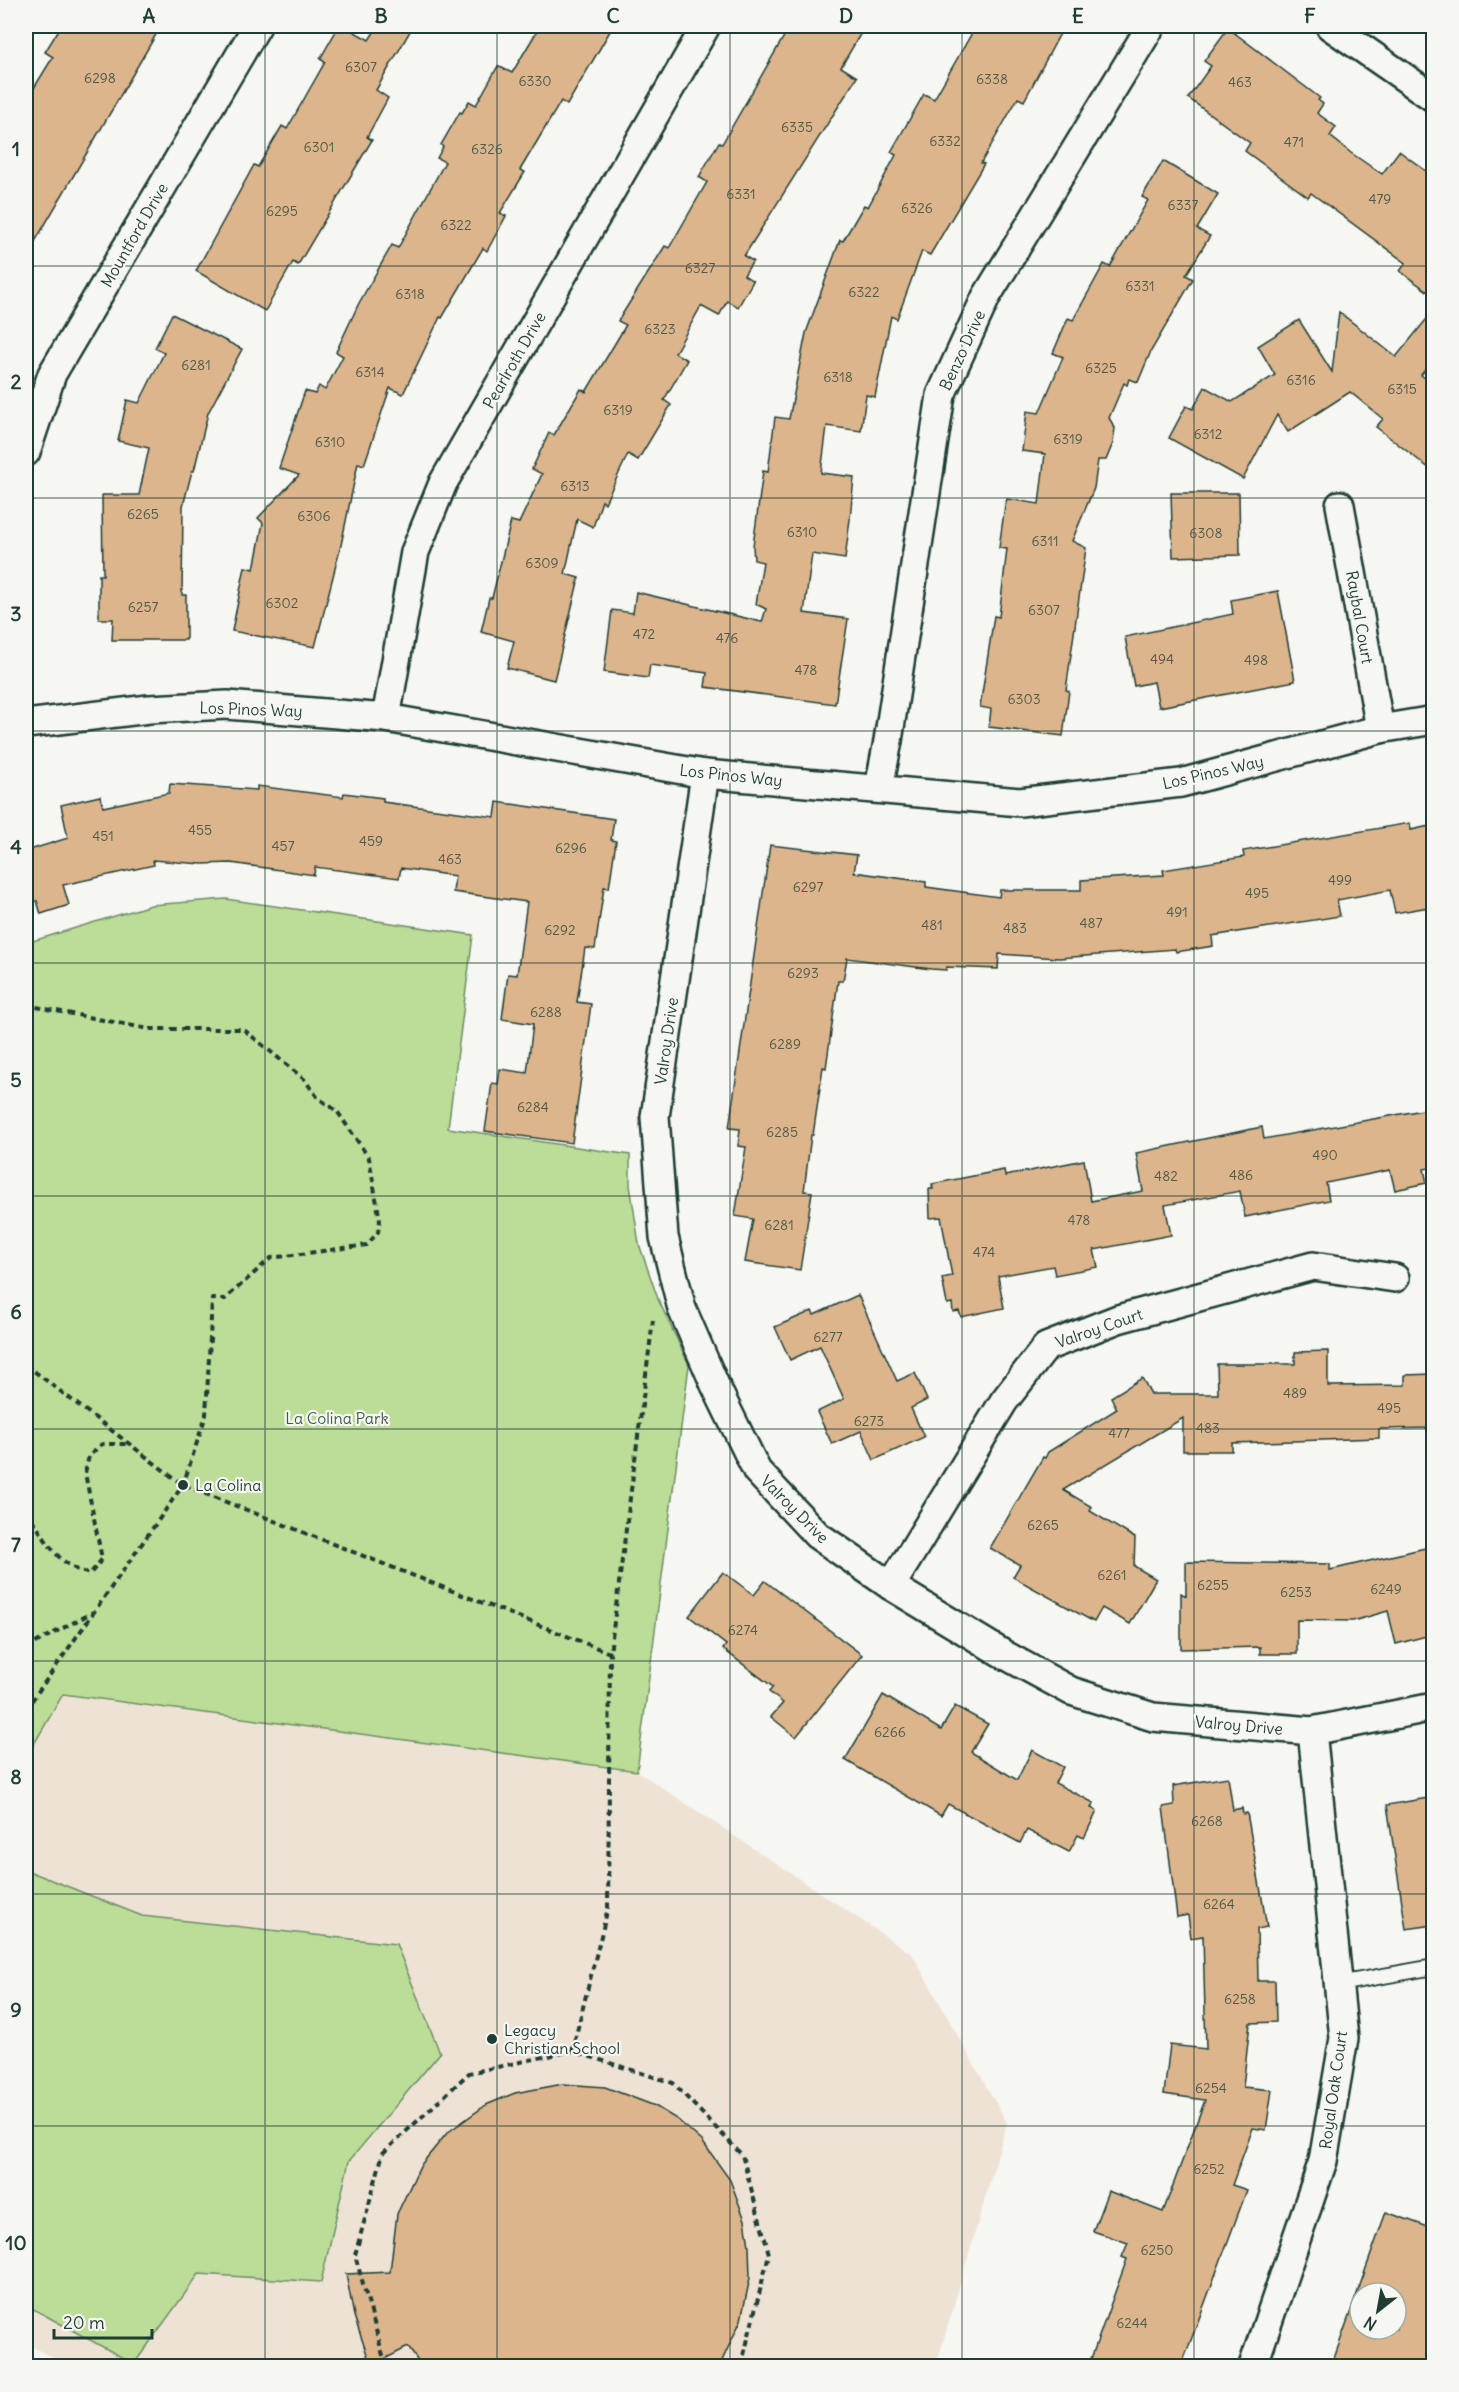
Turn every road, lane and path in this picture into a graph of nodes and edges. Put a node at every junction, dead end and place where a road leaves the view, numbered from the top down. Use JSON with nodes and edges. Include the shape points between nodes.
{"nodes":[{"id":1,"x":257,"y":26,"type":"edge"},
{"id":2,"x":706,"y":26,"type":"edge"},
{"id":3,"x":1151,"y":26,"type":"edge"},
{"id":4,"x":1330,"y":26,"type":"edge"},
{"id":5,"x":1434,"y":98,"type":"edge"},
{"id":6,"x":26,"y":452,"type":"edge"},
{"id":7,"x":1340,"y":506,"type":"dead end"},
{"id":8,"x":26,"y":717,"type":"edge"},
{"id":9,"x":386,"y":718,"type":"junction"},
{"id":10,"x":1434,"y":720,"type":"edge"},
{"id":11,"x":1380,"y":729,"type":"junction"},
{"id":12,"x":705,"y":774,"type":"junction"},
{"id":13,"x":879,"y":788,"type":"junction"},
{"id":14,"x":26,"y":1005,"type":"edge"},
{"id":15,"x":1395,"y":1278,"type":"dead end"},
{"id":16,"x":654,"y":1308,"type":"dead end"},
{"id":17,"x":26,"y":1365,"type":"edge"},
{"id":18,"x":130,"y":1444,"type":"junction"},
{"id":19,"x":183,"y":1485,"type":"junction"},
{"id":20,"x":26,"y":1511,"type":"edge"},
{"id":21,"x":891,"y":1586,"type":"junction"},
{"id":22,"x":94,"y":1612,"type":"junction"},
{"id":23,"x":26,"y":1648,"type":"edge"},
{"id":24,"x":610,"y":1653,"type":"junction"},
{"id":25,"x":1434,"y":1707,"type":"edge"},
{"id":26,"x":26,"y":1708,"type":"edge"},
{"id":27,"x":1312,"y":1731,"type":"junction"},
{"id":28,"x":1434,"y":1967,"type":"edge"},
{"id":29,"x":1338,"y":1984,"type":"junction"},
{"id":30,"x":572,"y":2051,"type":"junction"},
{"id":31,"x":386,"y":2366,"type":"edge"},
{"id":32,"x":737,"y":2367,"type":"edge"},
{"id":33,"x":1253,"y":2367,"type":"edge"}],
"edges":[{"from":1,"to":6,"type":"street","name":"Mountford Drive","via":[[52,374]]},
{"from":2,"to":9,"type":"street","name":"Pearlroth Drive","via":[[443,483],[415,552]]},
{"from":3,"to":13,"type":"street","name":"Benzo Drive","via":[[987,297],[941,395]]},
{"from":4,"to":5,"type":"street"},
{"from":7,"to":11,"type":"street","name":"Raybal Court"},
{"from":8,"to":9,"type":"street","name":"Los Pinos Way","via":[[227,705]]},
{"from":9,"to":12,"type":"street","name":"Los Pinos Way"},
{"from":10,"to":11,"type":"street","name":"Los Pinos Way"},
{"from":11,"to":13,"type":"street","name":"Los Pinos Way","via":[[1170,784],[1020,802]]},
{"from":12,"to":13,"type":"street","name":"Los Pinos Way"},
{"from":12,"to":21,"type":"street","name":"Valroy Drive","via":[[655,1117],[664,1237],[682,1309],[757,1471],[817,1535]]},
{"from":14,"to":19,"type":"path","via":[[149,1029],[243,1029],[337,1111],[369,1158],[380,1221],[378,1232],[367,1245],[271,1258],[225,1299],[212,1299],[206,1415]]},
{"from":15,"to":21,"type":"street","name":"Valroy Court","via":[[1313,1266],[1118,1319],[1046,1347],[1004,1401]]},
{"from":16,"to":24,"type":"path"},
{"from":17,"to":18,"type":"path"},
{"from":18,"to":19,"type":"path"},
{"from":18,"to":20,"type":"path","via":[[102,1444],[88,1456],[85,1473],[102,1559],[90,1574],[72,1570],[44,1541]]},
{"from":19,"to":22,"type":"path"},
{"from":19,"to":24,"type":"path"},
{"from":21,"to":27,"type":"street","name":"Valroy Drive","via":[[1071,1691],[1153,1717]]},
{"from":22,"to":23,"type":"path"},
{"from":22,"to":26,"type":"path"},
{"from":24,"to":30,"type":"path","via":[[608,1908]]},
{"from":25,"to":27,"type":"street","name":"Valroy Drive"},
{"from":27,"to":29,"type":"street","name":"Royal Oak Court"},
{"from":28,"to":29,"type":"lane"},
{"from":29,"to":33,"type":"street","name":"Royal Oak Court","via":[[1344,2038],[1323,2161]]},
{"from":30,"to":31,"type":"path","via":[[469,2073],[383,2153],[355,2255]]},
{"from":30,"to":32,"type":"path","via":[[672,2083],[742,2155],[769,2253],[743,2359]]}]}
